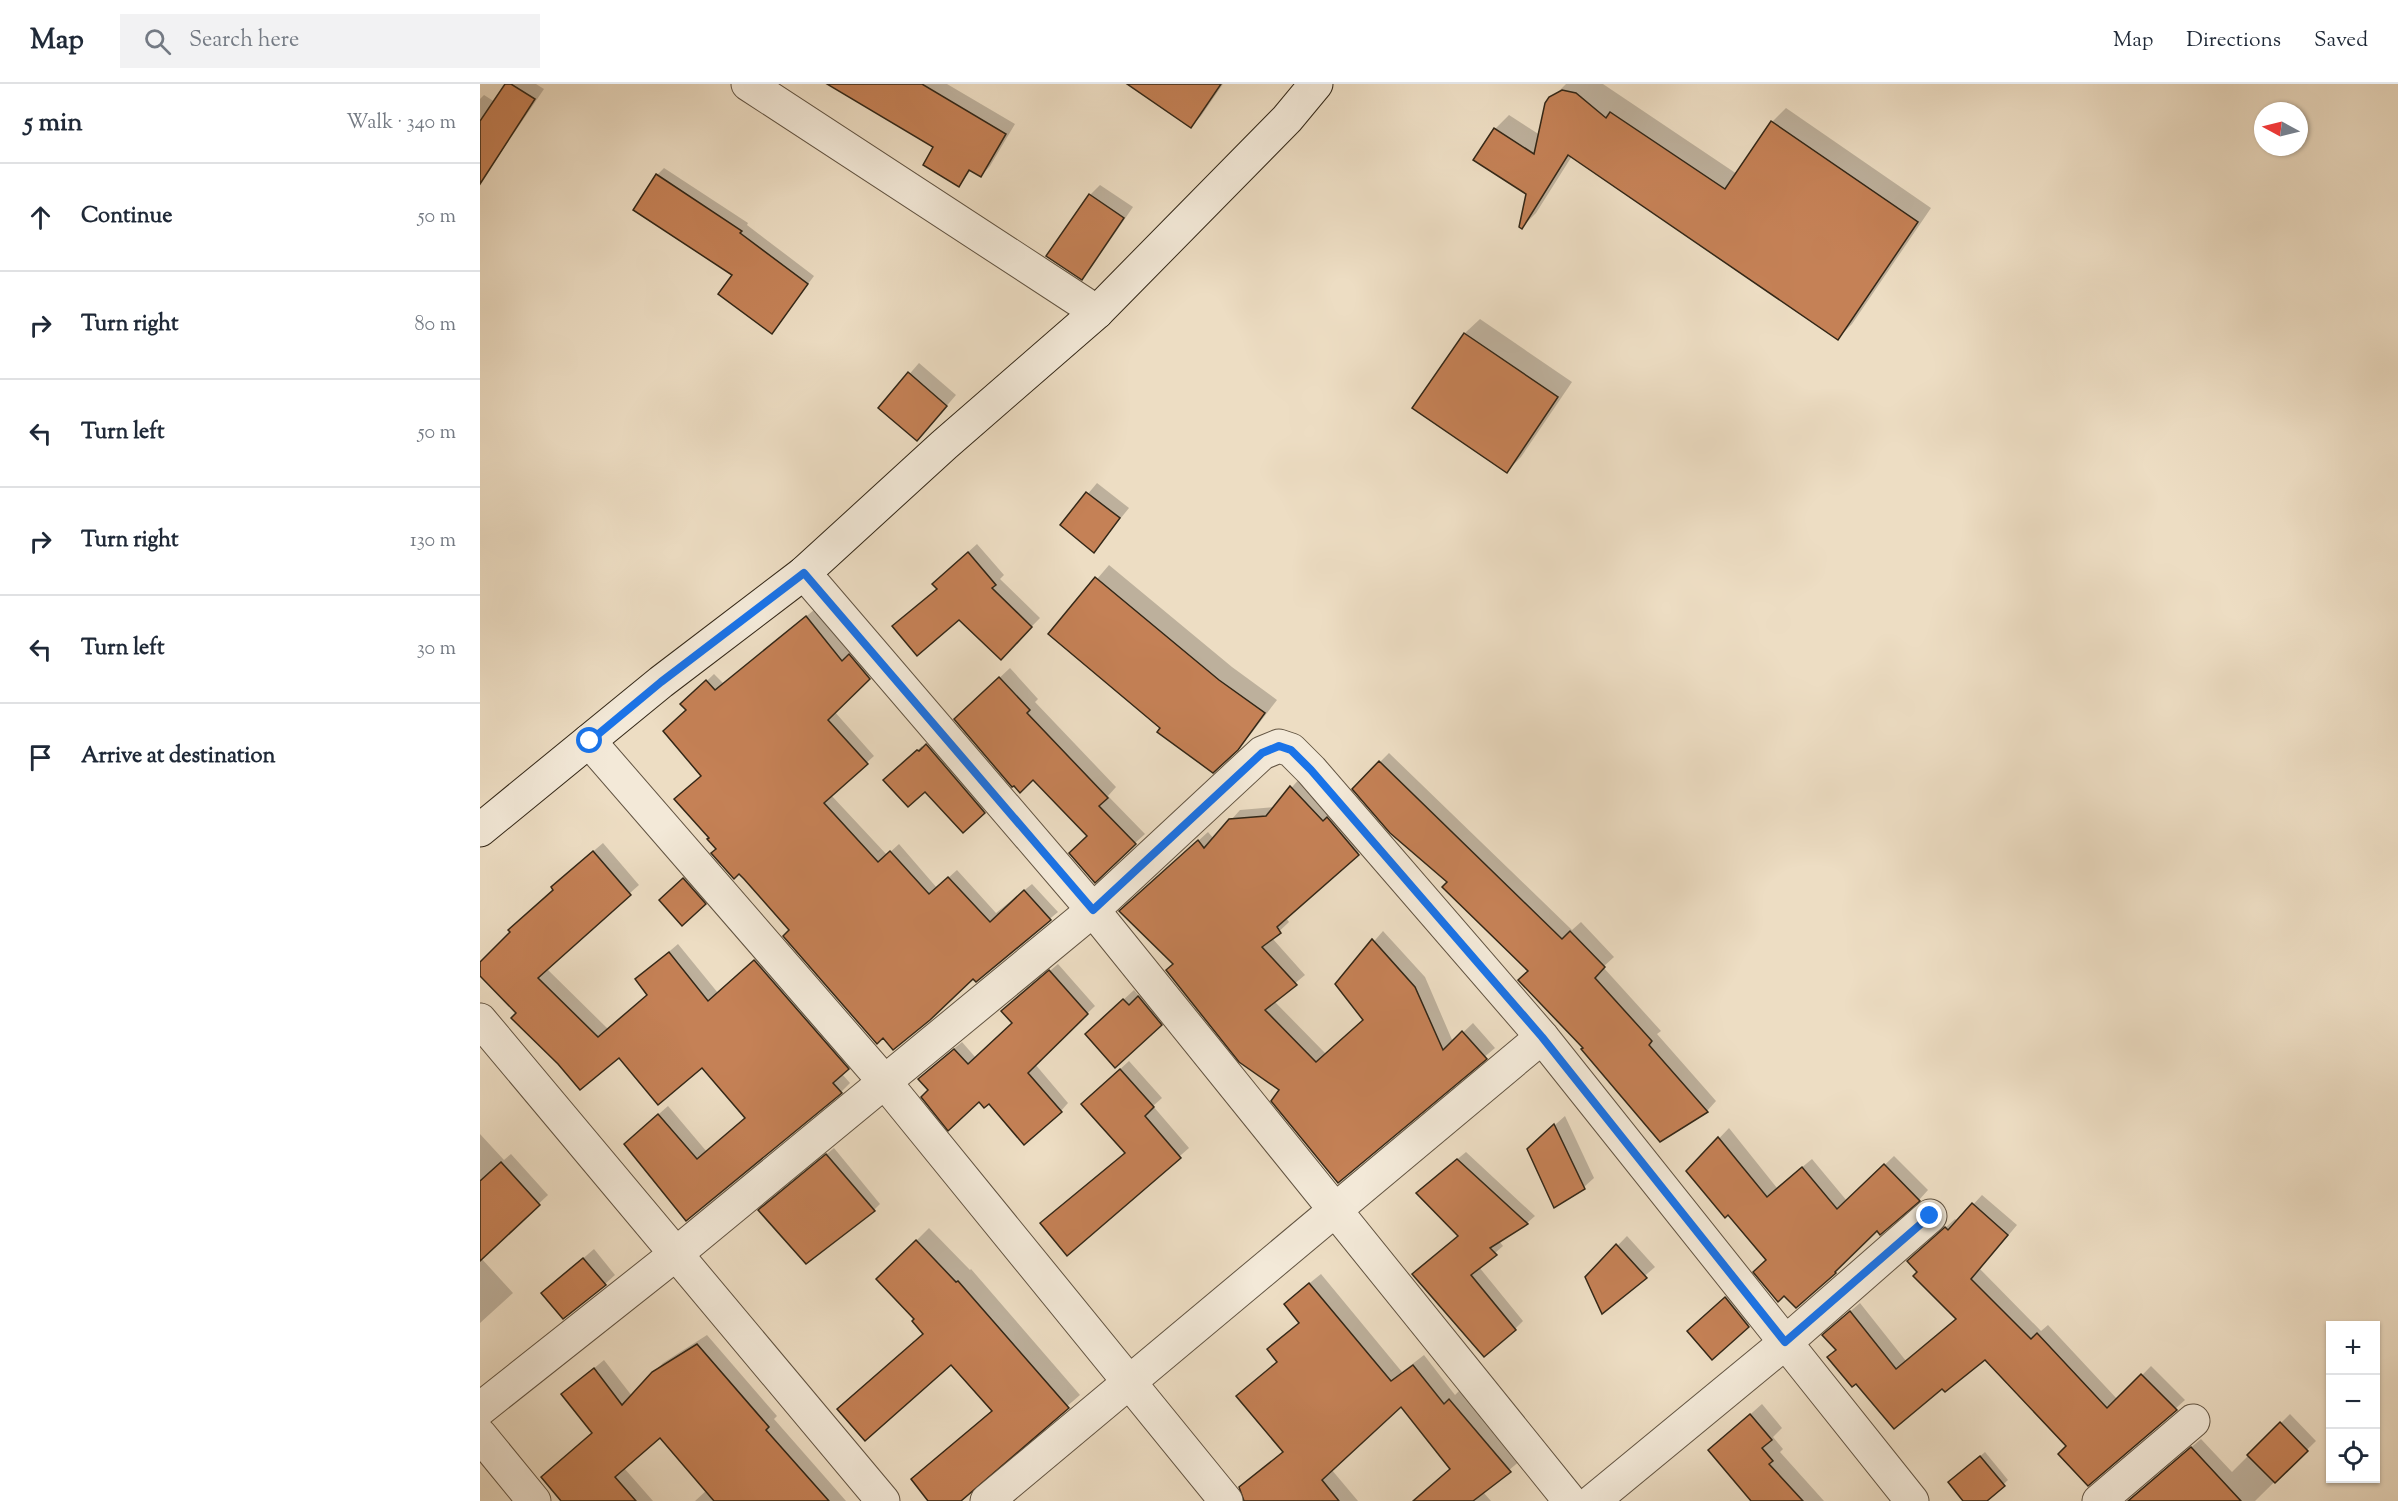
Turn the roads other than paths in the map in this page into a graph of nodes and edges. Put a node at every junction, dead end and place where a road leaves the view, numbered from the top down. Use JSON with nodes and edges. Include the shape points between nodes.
{"nodes":[{"id":1,"x":748,"y":84,"type":"edge"},
{"id":2,"x":1316,"y":84,"type":"edge"},
{"id":3,"x":1097,"y":312,"type":"junction"},
{"id":4,"x":804,"y":573,"type":"junction"},
{"id":5,"x":590,"y":741,"type":"junction"},
{"id":6,"x":480,"y":830,"type":"edge"},
{"id":7,"x":1093,"y":910,"type":"junction"},
{"id":8,"x":480,"y":1020,"type":"edge"},
{"id":9,"x":1542,"y":1037,"type":"junction"},
{"id":10,"x":884,"y":1081,"type":"junction"},
{"id":11,"x":1336,"y":1209,"type":"junction"},
{"id":12,"x":1930,"y":1216,"type":"dead end"},
{"id":13,"x":677,"y":1253,"type":"junction"},
{"id":14,"x":1785,"y":1342,"type":"junction"},
{"id":15,"x":1128,"y":1382,"type":"junction"},
{"id":16,"x":480,"y":1409,"type":"edge"},
{"id":17,"x":2193,"y":1421,"type":"dead end"},
{"id":18,"x":480,"y":1435,"type":"edge"},
{"id":19,"x":534,"y":1501,"type":"edge"},
{"id":20,"x":883,"y":1501,"type":"edge"},
{"id":21,"x":987,"y":1501,"type":"edge"},
{"id":22,"x":1226,"y":1501,"type":"edge"},
{"id":23,"x":1570,"y":1501,"type":"edge"},
{"id":24,"x":1593,"y":1501,"type":"edge"},
{"id":25,"x":1912,"y":1501,"type":"edge"},
{"id":26,"x":2099,"y":1501,"type":"edge"}],
"edges":[{"from":1,"to":3,"type":"street"},
{"from":2,"to":3,"type":"street"},
{"from":3,"to":4,"type":"street"},
{"from":4,"to":5,"type":"street"},
{"from":4,"to":7,"type":"street"},
{"from":5,"to":6,"type":"street"},
{"from":5,"to":10,"type":"street"},
{"from":7,"to":9,"type":"street","via":[[1262,753],[1279,746],[1291,750],[1311,770]]},
{"from":7,"to":10,"type":"street"},
{"from":7,"to":11,"type":"street"},
{"from":8,"to":13,"type":"street"},
{"from":9,"to":11,"type":"street"},
{"from":9,"to":14,"type":"street"},
{"from":10,"to":13,"type":"street"},
{"from":10,"to":15,"type":"street"},
{"from":11,"to":15,"type":"street"},
{"from":11,"to":23,"type":"street"},
{"from":12,"to":14,"type":"street"},
{"from":13,"to":16,"type":"street"},
{"from":13,"to":20,"type":"street"},
{"from":14,"to":24,"type":"street"},
{"from":14,"to":25,"type":"street"},
{"from":15,"to":21,"type":"street"},
{"from":15,"to":22,"type":"street"},
{"from":17,"to":26,"type":"street"},
{"from":18,"to":19,"type":"street"}]}
